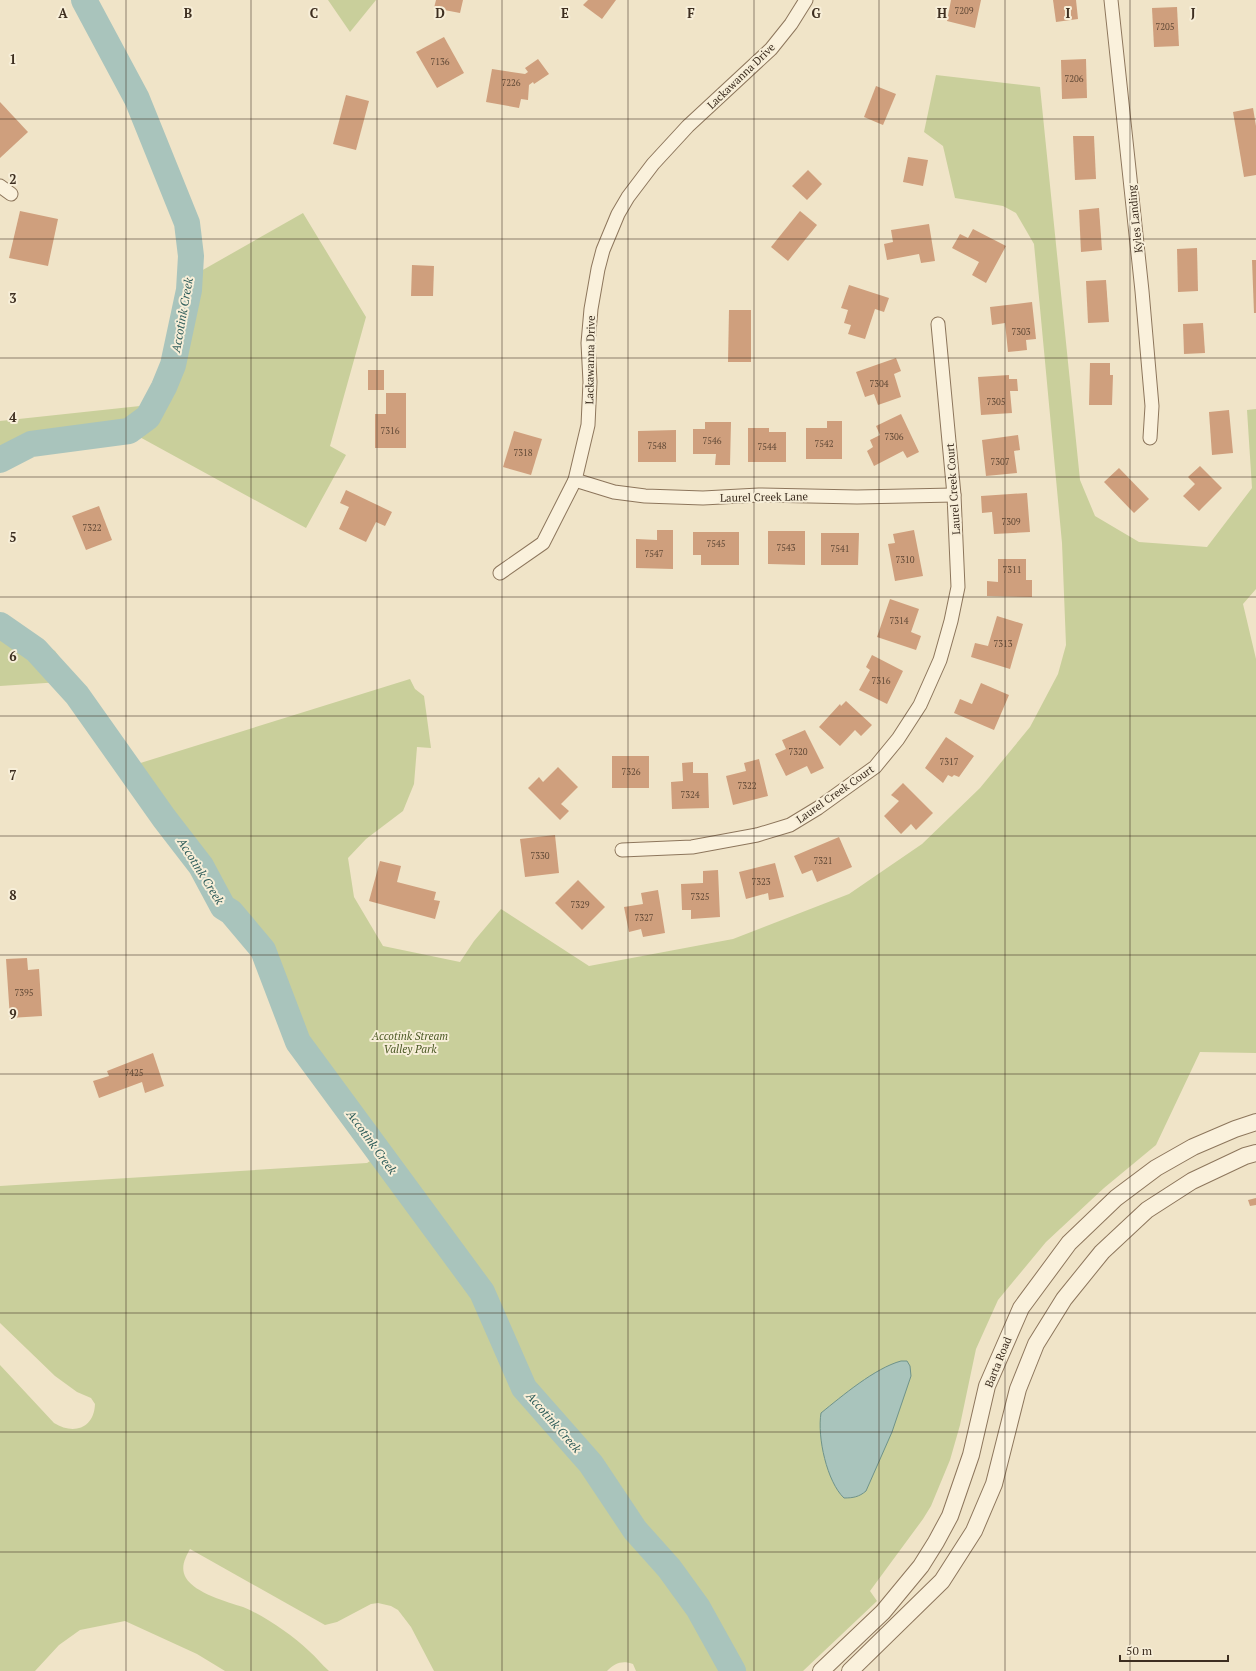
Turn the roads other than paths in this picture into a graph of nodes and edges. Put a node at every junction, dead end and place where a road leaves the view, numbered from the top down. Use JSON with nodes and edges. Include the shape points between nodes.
{"nodes":[{"id":1,"x":806,"y":0,"type":"edge"},
{"id":2,"x":1111,"y":0,"type":"edge"},
{"id":3,"x":0,"y":186,"type":"edge"},
{"id":4,"x":11,"y":194,"type":"dead end"},
{"id":5,"x":938,"y":324,"type":"dead end"},
{"id":6,"x":1150,"y":438,"type":"dead end"},
{"id":7,"x":575,"y":480,"type":"junction"},
{"id":8,"x":954,"y":495,"type":"junction"},
{"id":9,"x":500,"y":572,"type":"dead end"},
{"id":10,"x":622,"y":850,"type":"dead end"},
{"id":11,"x":1256,"y":1122,"type":"edge"},
{"id":12,"x":1256,"y":1153,"type":"edge"},
{"id":13,"x":821,"y":1671,"type":"edge"},
{"id":14,"x":850,"y":1671,"type":"edge"}],
"edges":[{"from":1,"to":7,"type":"street","name":"Lackawanna Drive","via":[[771,49],[688,126],[653,164],[628,197],[613,225],[598,270],[591,309],[588,343],[588,425]]},
{"from":2,"to":6,"type":"street","name":"Kyles Landing","via":[[1143,298],[1152,406]]},
{"from":3,"to":4,"type":"street"},
{"from":5,"to":8,"type":"street","name":"Laurel Creek Court"},
{"from":7,"to":8,"type":"street","name":"Laurel Creek Lane","via":[[614,492],[645,496],[703,498],[759,495]]},
{"from":7,"to":9,"type":"street","name":"Lackawanna Drive","via":[[543,543]]},
{"from":8,"to":10,"type":"street","name":"Laurel Creek Court","via":[[958,587],[940,660],[920,705],[898,739],[875,767],[790,825],[757,835],[692,847]]},
{"from":11,"to":13,"type":"street","name":"Barta Road","via":[[1193,1147],[1156,1168],[1116,1198],[1069,1243],[1021,1308],[987,1386],[971,1455],[950,1516],[936,1542],[921,1566],[883,1612]]},
{"from":12,"to":14,"type":"street","via":[[1192,1181],[1147,1210],[1102,1252],[1064,1299],[1036,1344],[1018,1389],[994,1484],[974,1531],[942,1581]]}]}
